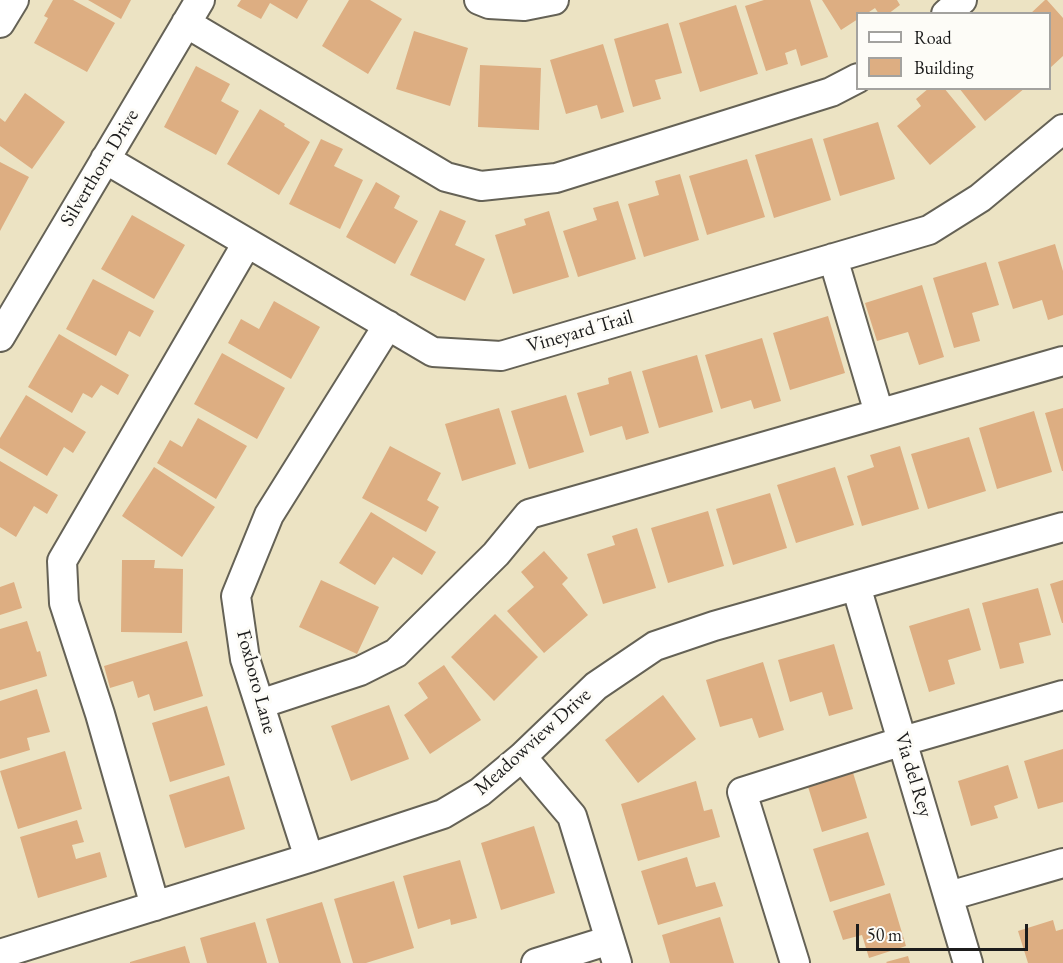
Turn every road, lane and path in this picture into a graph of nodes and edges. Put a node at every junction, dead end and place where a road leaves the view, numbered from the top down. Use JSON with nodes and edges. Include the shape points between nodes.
{"nodes":[{"id":1,"x":14,"y":0,"type":"edge"},
{"id":2,"x":479,"y":0,"type":"edge"},
{"id":3,"x":554,"y":0,"type":"edge"},
{"id":4,"x":962,"y":0,"type":"edge"},
{"id":5,"x":193,"y":12,"type":"edge"},
{"id":6,"x":948,"y":12,"type":"edge"},
{"id":7,"x":0,"y":23,"type":"edge"},
{"id":8,"x":856,"y":79,"type":"edge"},
{"id":9,"x":1063,"y":129,"type":"edge"},
{"id":10,"x":105,"y":159,"type":"junction"},
{"id":11,"x":248,"y":243,"type":"junction"},
{"id":12,"x":833,"y":258,"type":"junction"},
{"id":13,"x":388,"y":325,"type":"junction"},
{"id":14,"x":0,"y":337,"type":"edge"},
{"id":15,"x":1063,"y":361,"type":"edge"},
{"id":16,"x":879,"y":413,"type":"junction"},
{"id":17,"x":1063,"y":527,"type":"edge"},
{"id":18,"x":856,"y":586,"type":"junction"},
{"id":19,"x":1063,"y":695,"type":"edge"},
{"id":20,"x":260,"y":704,"type":"junction"},
{"id":21,"x":903,"y":741,"type":"junction"},
{"id":22,"x":522,"y":757,"type":"junction"},
{"id":23,"x":309,"y":858,"type":"junction"},
{"id":24,"x":1063,"y":863,"type":"edge"},
{"id":25,"x":949,"y":896,"type":"junction"},
{"id":26,"x":155,"y":906,"type":"junction"},
{"id":27,"x":613,"y":951,"type":"edge"},
{"id":28,"x":1,"y":955,"type":"edge"},
{"id":29,"x":536,"y":963,"type":"edge"},
{"id":30,"x":795,"y":963,"type":"edge"},
{"id":31,"x":968,"y":963,"type":"edge"}],
"edges":[{"from":1,"to":7,"type":"street"},
{"from":2,"to":3,"type":"street","via":[[524,6]]},
{"from":4,"to":6,"type":"street"},
{"from":5,"to":8,"type":"street","via":[[446,177],[481,186],[556,178],[831,92]]},
{"from":5,"to":10,"type":"street","name":"Silverthorn Drive"},
{"from":9,"to":12,"type":"street","name":"Vineyard Trail","via":[[981,198],[929,230]]},
{"from":10,"to":11,"type":"street","name":"Vineyard Trail"},
{"from":10,"to":14,"type":"street","name":"Silverthorn Drive"},
{"from":11,"to":13,"type":"street","name":"Vineyard Trail"},
{"from":11,"to":26,"type":"street","via":[[62,561],[64,603]]},
{"from":12,"to":13,"type":"street","name":"Vineyard Trail","via":[[501,356],[433,352]]},
{"from":12,"to":16,"type":"street"},
{"from":13,"to":20,"type":"street","name":"Foxboro Lane","via":[[269,515],[236,596],[245,659]]},
{"from":15,"to":16,"type":"street"},
{"from":16,"to":20,"type":"street","via":[[529,514],[495,554],[396,653],[360,671]]},
{"from":17,"to":18,"type":"street","name":"Meadowview Drive"},
{"from":18,"to":21,"type":"street","name":"Via del Rey"},
{"from":18,"to":22,"type":"street","name":"Meadowview Drive","via":[[655,646],[596,686]]},
{"from":19,"to":21,"type":"street"},
{"from":20,"to":23,"type":"street","name":"Foxboro Lane"},
{"from":21,"to":25,"type":"street","name":"Via del Rey"},
{"from":21,"to":30,"type":"street","via":[[742,792]]},
{"from":22,"to":23,"type":"street","name":"Meadowview Drive","via":[[480,792],[443,814]]},
{"from":22,"to":27,"type":"street","via":[[572,816]]},
{"from":23,"to":26,"type":"street","name":"Meadowview Drive"},
{"from":24,"to":25,"type":"street"},
{"from":25,"to":31,"type":"street","name":"Via del Rey"},
{"from":26,"to":28,"type":"street","name":"Meadowview Drive"},
{"from":27,"to":29,"type":"street"}]}
